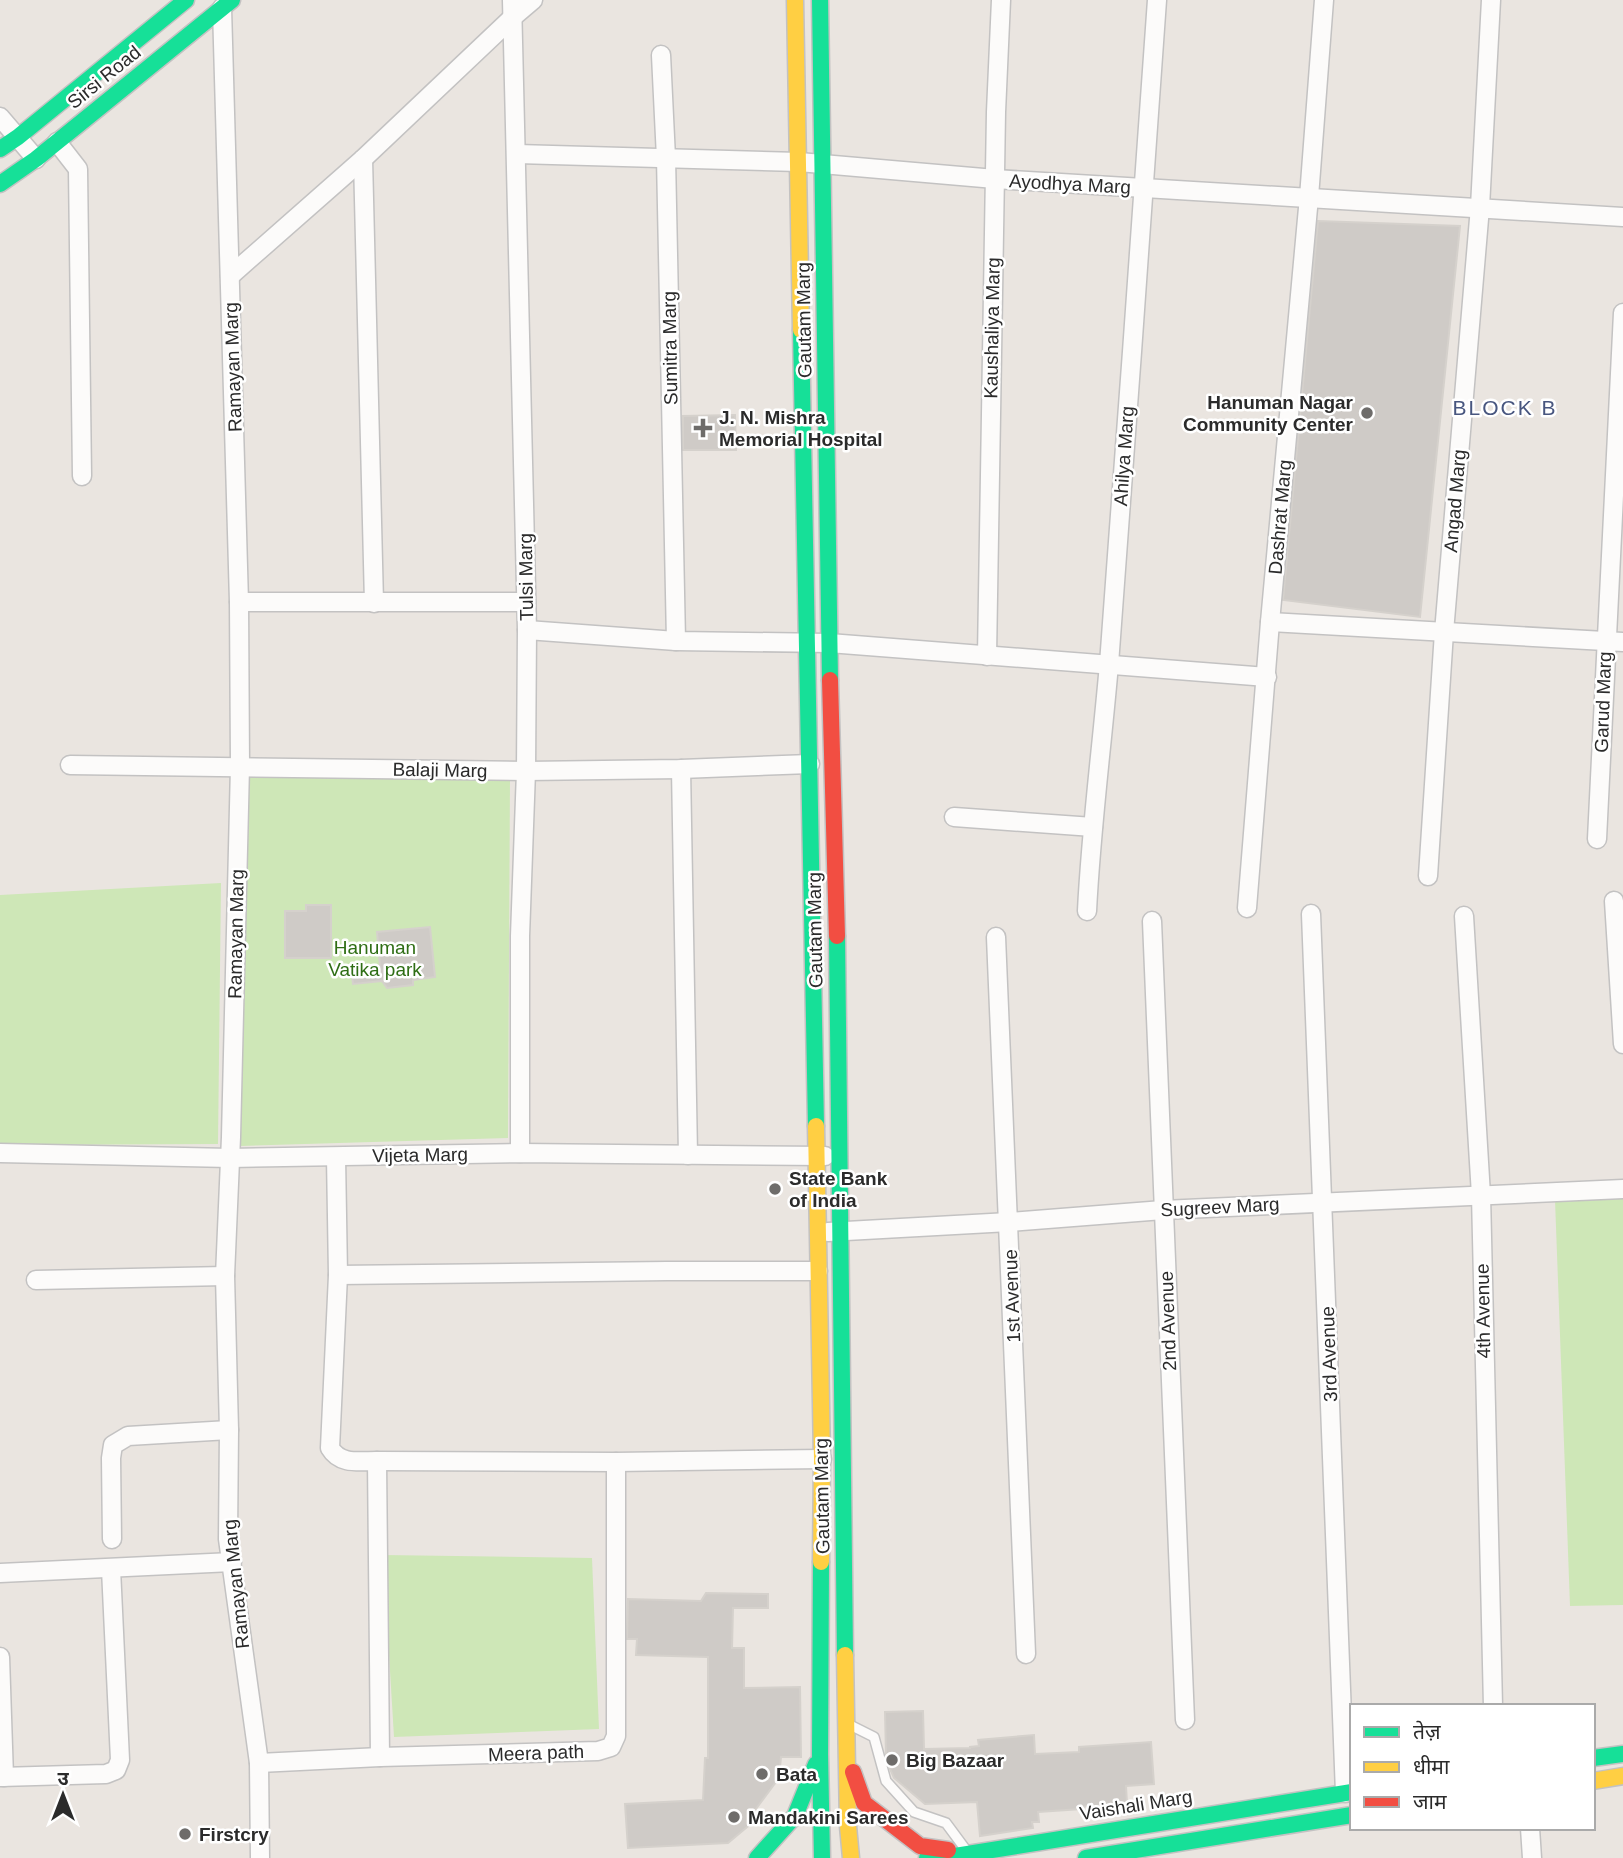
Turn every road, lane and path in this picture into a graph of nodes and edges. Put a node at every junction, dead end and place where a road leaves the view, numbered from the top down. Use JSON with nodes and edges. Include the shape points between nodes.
{"nodes":[{"id":1,"x":186,"y":0,"type":"edge"},
{"id":2,"x":533,"y":0,"type":"edge"},
{"id":3,"x":795,"y":0,"type":"edge"},
{"id":4,"x":820,"y":0,"type":"edge"},
{"id":5,"x":1000,"y":0,"type":"edge"},
{"id":6,"x":1157,"y":0,"type":"edge"},
{"id":7,"x":1324,"y":0,"type":"edge"},
{"id":8,"x":1491,"y":0,"type":"edge"},
{"id":9,"x":227,"y":4,"type":"edge"},
{"id":10,"x":512,"y":8,"type":"edge"},
{"id":11,"x":661,"y":55,"type":"dead end"},
{"id":12,"x":0,"y":117,"type":"edge"},
{"id":13,"x":18,"y":137,"type":"junction"},
{"id":14,"x":57,"y":142,"type":"junction"},
{"id":15,"x":0,"y":149,"type":"edge"},
{"id":16,"x":517,"y":154,"type":"junction"},
{"id":17,"x":666,"y":158,"type":"junction"},
{"id":18,"x":36,"y":159,"type":"junction"},
{"id":19,"x":362,"y":159,"type":"junction"},
{"id":20,"x":799,"y":162,"type":"junction"},
{"id":21,"x":822,"y":163,"type":"junction"},
{"id":22,"x":995,"y":179,"type":"junction"},
{"id":23,"x":0,"y":184,"type":"edge"},
{"id":24,"x":1142,"y":188,"type":"junction"},
{"id":25,"x":1309,"y":197,"type":"junction"},
{"id":26,"x":1480,"y":207,"type":"junction"},
{"id":27,"x":1623,"y":217,"type":"edge"},
{"id":28,"x":230,"y":276,"type":"junction"},
{"id":29,"x":1623,"y":313,"type":"edge"},
{"id":30,"x":82,"y":476,"type":"dead end"},
{"id":31,"x":239,"y":602,"type":"junction"},
{"id":32,"x":526,"y":602,"type":"junction"},
{"id":33,"x":374,"y":603,"type":"junction"},
{"id":34,"x":1270,"y":622,"type":"junction"},
{"id":35,"x":527,"y":630,"type":"junction"},
{"id":36,"x":1444,"y":632,"type":"junction"},
{"id":37,"x":676,"y":641,"type":"junction"},
{"id":38,"x":1614,"y":641,"type":"edge"},
{"id":39,"x":807,"y":643,"type":"junction"},
{"id":40,"x":829,"y":643,"type":"junction"},
{"id":41,"x":987,"y":656,"type":"junction"},
{"id":42,"x":1109,"y":664,"type":"junction"},
{"id":43,"x":1267,"y":677,"type":"junction"},
{"id":44,"x":810,"y":764,"type":"junction"},
{"id":45,"x":70,"y":765,"type":"dead end"},
{"id":46,"x":240,"y":766,"type":"junction"},
{"id":47,"x":681,"y":769,"type":"junction"},
{"id":48,"x":526,"y":771,"type":"junction"},
{"id":49,"x":954,"y":817,"type":"dead end"},
{"id":50,"x":1093,"y":827,"type":"junction"},
{"id":51,"x":1597,"y":839,"type":"dead end"},
{"id":52,"x":1428,"y":876,"type":"dead end"},
{"id":53,"x":1614,"y":901,"type":"dead end"},
{"id":54,"x":1247,"y":908,"type":"dead end"},
{"id":55,"x":1087,"y":911,"type":"dead end"},
{"id":56,"x":1311,"y":914,"type":"dead end"},
{"id":57,"x":1464,"y":916,"type":"dead end"},
{"id":58,"x":1152,"y":922,"type":"dead end"},
{"id":59,"x":996,"y":937,"type":"dead end"},
{"id":60,"x":1623,"y":1044,"type":"edge"},
{"id":61,"x":0,"y":1153,"type":"edge"},
{"id":62,"x":520,"y":1153,"type":"junction"},
{"id":63,"x":688,"y":1155,"type":"junction"},
{"id":64,"x":839,"y":1156,"type":"junction"},
{"id":65,"x":337,"y":1157,"type":"junction"},
{"id":66,"x":817,"y":1157,"type":"junction"},
{"id":67,"x":230,"y":1158,"type":"junction"},
{"id":68,"x":1623,"y":1189,"type":"edge"},
{"id":69,"x":1481,"y":1195,"type":"junction"},
{"id":70,"x":1323,"y":1202,"type":"junction"},
{"id":71,"x":1163,"y":1210,"type":"junction"},
{"id":72,"x":1009,"y":1222,"type":"junction"},
{"id":73,"x":840,"y":1231,"type":"junction"},
{"id":74,"x":818,"y":1232,"type":"junction"},
{"id":75,"x":818,"y":1271,"type":"junction"},
{"id":76,"x":338,"y":1275,"type":"junction"},
{"id":77,"x":225,"y":1276,"type":"junction"},
{"id":78,"x":36,"y":1280,"type":"dead end"},
{"id":79,"x":229,"y":1430,"type":"junction"},
{"id":80,"x":822,"y":1459,"type":"junction"},
{"id":81,"x":377,"y":1461,"type":"junction"},
{"id":82,"x":616,"y":1462,"type":"junction"},
{"id":83,"x":112,"y":1539,"type":"dead end"},
{"id":84,"x":232,"y":1562,"type":"junction"},
{"id":85,"x":111,"y":1569,"type":"junction"},
{"id":86,"x":0,"y":1573,"type":"edge"},
{"id":87,"x":1026,"y":1654,"type":"dead end"},
{"id":88,"x":0,"y":1657,"type":"edge"},
{"id":89,"x":1493,"y":1704,"type":"edge"},
{"id":90,"x":1185,"y":1720,"type":"dead end"},
{"id":91,"x":846,"y":1723,"type":"junction"},
{"id":92,"x":820,"y":1754,"type":"junction"},
{"id":93,"x":1623,"y":1754,"type":"edge"},
{"id":94,"x":846,"y":1755,"type":"junction"},
{"id":95,"x":380,"y":1757,"type":"junction"},
{"id":96,"x":1595,"y":1758,"type":"edge"},
{"id":97,"x":259,"y":1763,"type":"junction"},
{"id":98,"x":1623,"y":1776,"type":"edge"},
{"id":99,"x":2,"y":1777,"type":"edge"},
{"id":100,"x":1595,"y":1781,"type":"edge"},
{"id":101,"x":1348,"y":1792,"type":"edge"},
{"id":102,"x":1350,"y":1815,"type":"edge"},
{"id":103,"x":1530,"y":1830,"type":"edge"},
{"id":104,"x":1068,"y":1838,"type":"junction"},
{"id":105,"x":968,"y":1853,"type":"junction"},
{"id":106,"x":260,"y":1858,"type":"edge"},
{"id":107,"x":757,"y":1858,"type":"edge"},
{"id":108,"x":822,"y":1858,"type":"edge"},
{"id":109,"x":851,"y":1858,"type":"edge"},
{"id":110,"x":927,"y":1858,"type":"edge"},
{"id":111,"x":1071,"y":1858,"type":"edge"},
{"id":112,"x":1086,"y":1858,"type":"edge"},
{"id":113,"x":1532,"y":1858,"type":"edge"}],
"edges":[{"from":1,"to":13,"type":"street","name":"Sirsi Road"},
{"from":2,"to":10,"type":"street"},
{"from":3,"to":20,"type":"street","name":"Gautam Marg"},
{"from":4,"to":21,"type":"street","name":"Gautam Marg"},
{"from":5,"to":22,"type":"street","name":"Kaushaliya Marg"},
{"from":6,"to":24,"type":"street","name":"Ahilya Marg"},
{"from":7,"to":25,"type":"street","name":"Dashrat Marg"},
{"from":8,"to":26,"type":"street","name":"Angad Marg"},
{"from":9,"to":14,"type":"street","name":"Sirsi Road"},
{"from":9,"to":28,"type":"street","name":"Ramayan Marg"},
{"from":10,"to":16,"type":"street","name":"Tulsi Marg"},
{"from":10,"to":19,"type":"street"},
{"from":11,"to":17,"type":"street","name":"Sumitra Marg"},
{"from":12,"to":13,"type":"street"},
{"from":13,"to":15,"type":"street","name":"Sirsi Road"},
{"from":13,"to":18,"type":"street"},
{"from":14,"to":18,"type":"street","name":"Sirsi Road"},
{"from":14,"to":30,"type":"street","via":[[78,169]]},
{"from":16,"to":17,"type":"street","name":"Ayodhya Marg"},
{"from":16,"to":32,"type":"street","name":"Tulsi Marg"},
{"from":17,"to":20,"type":"street","name":"Ayodhya Marg"},
{"from":17,"to":37,"type":"street","name":"Sumitra Marg"},
{"from":18,"to":23,"type":"street","name":"Sirsi Road"},
{"from":19,"to":28,"type":"street"},
{"from":19,"to":33,"type":"street"},
{"from":20,"to":21,"type":"street","name":"Ayodhya Marg"},
{"from":20,"to":39,"type":"street","name":"Gautam Marg"},
{"from":21,"to":22,"type":"street","name":"Ayodhya Marg"},
{"from":21,"to":40,"type":"street","name":"Gautam Marg"},
{"from":22,"to":24,"type":"street","name":"Ayodhya Marg"},
{"from":22,"to":41,"type":"street","name":"Kaushaliya Marg"},
{"from":24,"to":25,"type":"street","name":"Ayodhya Marg"},
{"from":24,"to":42,"type":"street","name":"Ahilya Marg"},
{"from":25,"to":26,"type":"street","name":"Ayodhya Marg"},
{"from":25,"to":34,"type":"street","name":"Dashrat Marg"},
{"from":26,"to":27,"type":"street","name":"Ayodhya Marg"},
{"from":26,"to":36,"type":"street","name":"Angad Marg"},
{"from":28,"to":31,"type":"street","name":"Ramayan Marg"},
{"from":29,"to":38,"type":"street","name":"Garud Marg"},
{"from":31,"to":33,"type":"street"},
{"from":31,"to":46,"type":"street","name":"Ramayan Marg"},
{"from":32,"to":33,"type":"street"},
{"from":32,"to":35,"type":"street","name":"Tulsi Marg"},
{"from":34,"to":36,"type":"street"},
{"from":34,"to":43,"type":"street","name":"Dashrat Marg"},
{"from":35,"to":37,"type":"street"},
{"from":35,"to":48,"type":"street","name":"Tulsi Marg"},
{"from":36,"to":38,"type":"street"},
{"from":36,"to":52,"type":"street","name":"Angad Marg"},
{"from":37,"to":39,"type":"street"},
{"from":38,"to":51,"type":"street","name":"Garud Marg"},
{"from":39,"to":40,"type":"street"},
{"from":39,"to":44,"type":"street","name":"Gautam Marg"},
{"from":40,"to":41,"type":"street"},
{"from":40,"to":64,"type":"street","name":"Gautam Marg"},
{"from":41,"to":42,"type":"street"},
{"from":42,"to":43,"type":"street"},
{"from":42,"to":50,"type":"street","name":"Ahilya Marg"},
{"from":43,"to":54,"type":"street","name":"Dashrat Marg"},
{"from":44,"to":47,"type":"street","name":"Balaji Marg"},
{"from":44,"to":66,"type":"street","name":"Gautam Marg"},
{"from":45,"to":46,"type":"street","name":"Balaji Marg"},
{"from":46,"to":48,"type":"street","name":"Balaji Marg"},
{"from":46,"to":67,"type":"street","name":"Ramayan Marg"},
{"from":47,"to":48,"type":"street","name":"Balaji Marg"},
{"from":47,"to":63,"type":"street"},
{"from":48,"to":62,"type":"street","name":"Tulsi Marg"},
{"from":49,"to":50,"type":"street"},
{"from":50,"to":55,"type":"street","name":"Ahilya Marg"},
{"from":53,"to":60,"type":"street"},
{"from":56,"to":70,"type":"street","name":"3rd Avenue"},
{"from":57,"to":69,"type":"street","name":"4th Avenue"},
{"from":58,"to":71,"type":"street","name":"2nd Avenue"},
{"from":59,"to":72,"type":"street","name":"1st Avenue"},
{"from":61,"to":67,"type":"street","name":"Vijeta Marg"},
{"from":62,"to":63,"type":"street","name":"Vijeta Marg"},
{"from":62,"to":65,"type":"street","name":"Vijeta Marg"},
{"from":63,"to":66,"type":"street","name":"Vijeta Marg"},
{"from":64,"to":66,"type":"street","name":"Vijeta Marg"},
{"from":64,"to":73,"type":"street","name":"Gautam Marg"},
{"from":65,"to":67,"type":"street","name":"Vijeta Marg"},
{"from":65,"to":76,"type":"street"},
{"from":66,"to":74,"type":"street","name":"Gautam Marg"},
{"from":67,"to":77,"type":"street","name":"Ramayan Marg"},
{"from":68,"to":69,"type":"street","name":"Sugreev Marg"},
{"from":69,"to":70,"type":"street","name":"Sugreev Marg"},
{"from":69,"to":89,"type":"street","name":"4th Avenue"},
{"from":70,"to":71,"type":"street","name":"Sugreev Marg"},
{"from":70,"to":101,"type":"street","name":"3rd Avenue"},
{"from":71,"to":72,"type":"street","name":"Sugreev Marg"},
{"from":71,"to":90,"type":"street","name":"2nd Avenue"},
{"from":72,"to":73,"type":"street","name":"Sugreev Marg"},
{"from":72,"to":87,"type":"street","name":"1st Avenue"},
{"from":73,"to":74,"type":"street","name":"Sugreev Marg"},
{"from":73,"to":91,"type":"street","name":"Gautam Marg"},
{"from":74,"to":75,"type":"street","name":"Gautam Marg"},
{"from":75,"to":76,"type":"street"},
{"from":75,"to":80,"type":"street","name":"Gautam Marg"},
{"from":76,"to":81,"type":"street","via":[[330,1448],[345,1461]]},
{"from":77,"to":78,"type":"street"},
{"from":77,"to":79,"type":"street","name":"Ramayan Marg"},
{"from":79,"to":83,"type":"street","via":[[128,1436],[113,1445]]},
{"from":79,"to":84,"type":"street","name":"Ramayan Marg"},
{"from":80,"to":82,"type":"street"},
{"from":80,"to":92,"type":"street","name":"Gautam Marg"},
{"from":81,"to":82,"type":"street"},
{"from":81,"to":95,"type":"street"},
{"from":82,"to":95,"type":"street","name":"Meera path","via":[[616,1736],[611,1747]]},
{"from":84,"to":85,"type":"street"},
{"from":84,"to":97,"type":"street","name":"Ramayan Marg"},
{"from":85,"to":86,"type":"street"},
{"from":85,"to":99,"type":"street","via":[[120,1760],[116,1770]]},
{"from":88,"to":99,"type":"street"},
{"from":91,"to":94,"type":"street","name":"Gautam Marg"},
{"from":91,"to":105,"type":"lane","via":[[874,1737],[886,1781],[914,1812],[946,1823]]},
{"from":92,"to":107,"type":"street","via":[[795,1816]]},
{"from":92,"to":108,"type":"street","name":"Gautam Marg"},
{"from":93,"to":96,"type":"street"},
{"from":94,"to":105,"type":"street","via":[[864,1802],[920,1846]]},
{"from":94,"to":109,"type":"street","name":"Gautam Marg"},
{"from":95,"to":97,"type":"street","name":"Meera path"},
{"from":97,"to":106,"type":"street","name":"Ramayan Marg"},
{"from":98,"to":100,"type":"street"},
{"from":101,"to":104,"type":"street","name":"Vaishali Marg"},
{"from":102,"to":112,"type":"street"},
{"from":103,"to":113,"type":"street"},
{"from":104,"to":105,"type":"street","name":"Vaishali Marg"},
{"from":104,"to":111,"type":"street"},
{"from":105,"to":110,"type":"street","name":"Vaishali Marg"}]}
